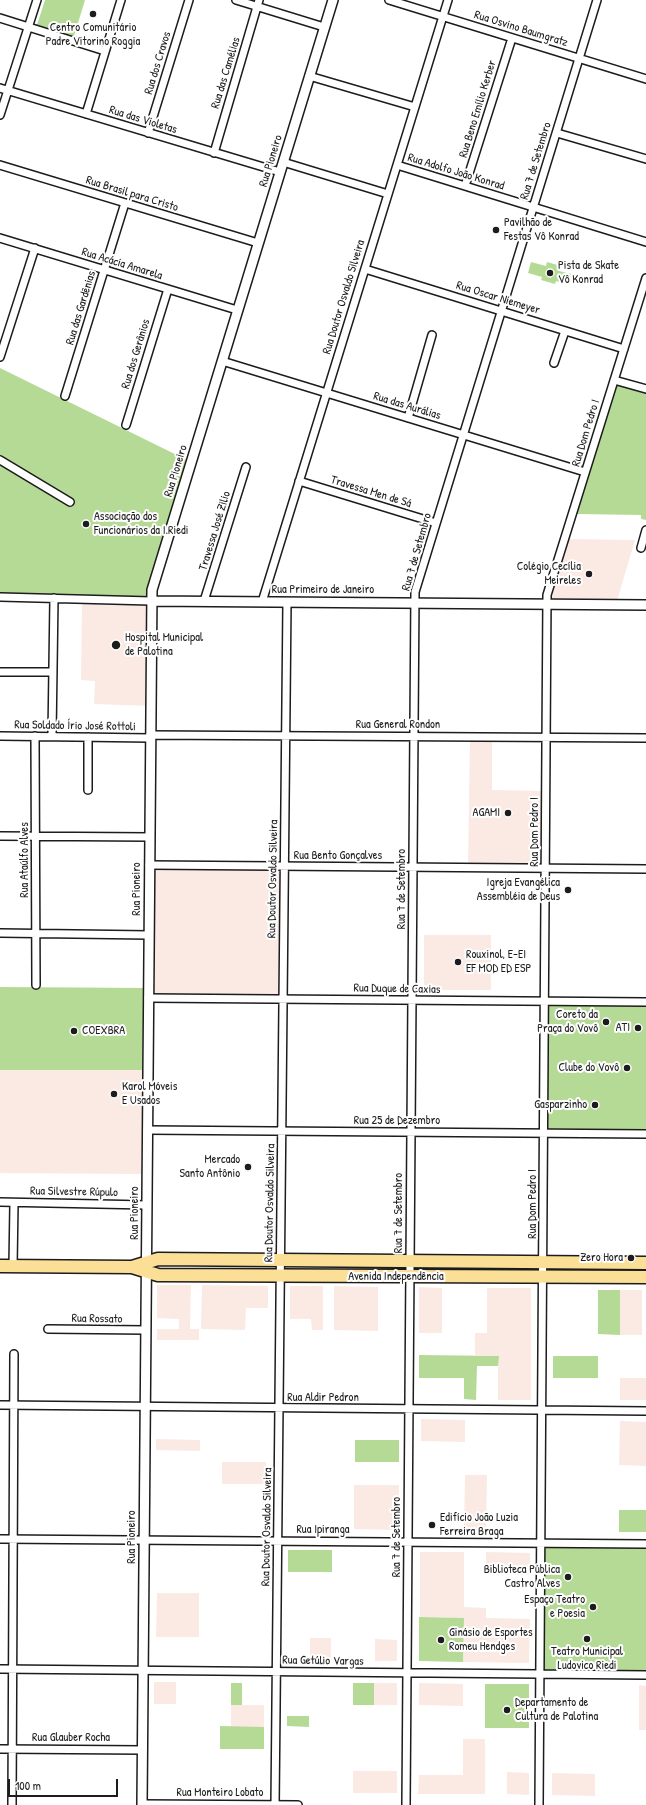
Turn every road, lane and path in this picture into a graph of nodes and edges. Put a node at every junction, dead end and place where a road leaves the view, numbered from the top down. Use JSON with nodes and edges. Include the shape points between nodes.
{"nodes":[{"id":1,"x":37,"y":0,"type":"edge"},
{"id":2,"x":120,"y":0,"type":"edge"},
{"id":3,"x":189,"y":0,"type":"edge"},
{"id":4,"x":236,"y":0,"type":"edge"},
{"id":5,"x":333,"y":0,"type":"edge"},
{"id":6,"x":389,"y":0,"type":"edge"},
{"id":7,"x":448,"y":0,"type":"edge"},
{"id":8,"x":597,"y":0,"type":"edge"},
{"id":9,"x":258,"y":3,"type":"edge"},
{"id":10,"x":443,"y":17,"type":"junction"},
{"id":11,"x":0,"y":18,"type":"edge"},
{"id":12,"x":324,"y":27,"type":"junction"},
{"id":13,"x":29,"y":28,"type":"junction"},
{"id":14,"x":512,"y":38,"type":"junction"},
{"id":15,"x":105,"y":51,"type":"junction"},
{"id":16,"x":579,"y":58,"type":"junction"},
{"id":17,"x":309,"y":76,"type":"junction"},
{"id":18,"x":646,"y":79,"type":"edge"},
{"id":19,"x":0,"y":88,"type":"edge"},
{"id":20,"x":8,"y":90,"type":"junction"},
{"id":21,"x":415,"y":107,"type":"junction"},
{"id":22,"x":86,"y":114,"type":"junction"},
{"id":23,"x":0,"y":115,"type":"edge"},
{"id":24,"x":148,"y":133,"type":"junction"},
{"id":25,"x":556,"y":133,"type":"junction"},
{"id":26,"x":214,"y":153,"type":"junction"},
{"id":27,"x":646,"y":159,"type":"edge"},
{"id":28,"x":283,"y":162,"type":"junction"},
{"id":29,"x":397,"y":165,"type":"junction"},
{"id":30,"x":0,"y":166,"type":"edge"},
{"id":31,"x":280,"y":172,"type":"junction"},
{"id":32,"x":465,"y":186,"type":"junction"},
{"id":33,"x":388,"y":194,"type":"junction"},
{"id":34,"x":125,"y":203,"type":"junction"},
{"id":35,"x":534,"y":207,"type":"junction"},
{"id":36,"x":0,"y":238,"type":"edge"},
{"id":37,"x":646,"y":242,"type":"edge"},
{"id":38,"x":258,"y":243,"type":"junction"},
{"id":39,"x":35,"y":248,"type":"junction"},
{"id":40,"x":365,"y":268,"type":"junction"},
{"id":41,"x":104,"y":270,"type":"junction"},
{"id":42,"x":646,"y":278,"type":"edge"},
{"id":43,"x":168,"y":289,"type":"junction"},
{"id":44,"x":237,"y":310,"type":"junction"},
{"id":45,"x":502,"y":311,"type":"junction"},
{"id":46,"x":564,"y":331,"type":"junction"},
{"id":47,"x":432,"y":335,"type":"dead end"},
{"id":48,"x":624,"y":349,"type":"junction"},
{"id":49,"x":0,"y":357,"type":"edge"},
{"id":50,"x":222,"y":361,"type":"junction"},
{"id":51,"x":554,"y":364,"type":"dead end"},
{"id":52,"x":614,"y":380,"type":"junction"},
{"id":53,"x":646,"y":389,"type":"edge"},
{"id":54,"x":326,"y":393,"type":"junction"},
{"id":55,"x":65,"y":396,"type":"dead end"},
{"id":56,"x":408,"y":418,"type":"junction"},
{"id":57,"x":126,"y":425,"type":"dead end"},
{"id":58,"x":464,"y":435,"type":"junction"},
{"id":59,"x":0,"y":460,"type":"edge"},
{"id":60,"x":246,"y":467,"type":"dead end"},
{"id":61,"x":585,"y":472,"type":"junction"},
{"id":62,"x":299,"y":481,"type":"junction"},
{"id":63,"x":70,"y":502,"type":"dead end"},
{"id":64,"x":436,"y":523,"type":"junction"},
{"id":65,"x":646,"y":530,"type":"edge"},
{"id":66,"x":641,"y":548,"type":"dead end"},
{"id":67,"x":0,"y":597,"type":"edge"},
{"id":68,"x":54,"y":598,"type":"junction"},
{"id":69,"x":547,"y":600,"type":"junction"},
{"id":70,"x":152,"y":601,"type":"junction"},
{"id":71,"x":204,"y":601,"type":"junction"},
{"id":72,"x":262,"y":602,"type":"junction"},
{"id":73,"x":287,"y":602,"type":"junction"},
{"id":74,"x":415,"y":603,"type":"junction"},
{"id":75,"x":646,"y":605,"type":"edge"},
{"id":76,"x":0,"y":672,"type":"edge"},
{"id":77,"x":53,"y":672,"type":"junction"},
{"id":78,"x":0,"y":736,"type":"edge"},
{"id":79,"x":35,"y":736,"type":"junction"},
{"id":80,"x":52,"y":736,"type":"junction"},
{"id":81,"x":150,"y":736,"type":"junction"},
{"id":82,"x":285,"y":736,"type":"junction"},
{"id":83,"x":414,"y":736,"type":"junction"},
{"id":84,"x":88,"y":737,"type":"junction"},
{"id":85,"x":547,"y":738,"type":"junction"},
{"id":86,"x":646,"y":738,"type":"edge"},
{"id":87,"x":88,"y":790,"type":"dead end"},
{"id":88,"x":0,"y":836,"type":"edge"},
{"id":89,"x":36,"y":836,"type":"junction"},
{"id":90,"x":150,"y":838,"type":"junction"},
{"id":91,"x":149,"y":865,"type":"junction"},
{"id":92,"x":284,"y":866,"type":"junction"},
{"id":93,"x":413,"y":867,"type":"junction"},
{"id":94,"x":546,"y":869,"type":"junction"},
{"id":95,"x":646,"y":869,"type":"edge"},
{"id":96,"x":0,"y":933,"type":"edge"},
{"id":97,"x":36,"y":933,"type":"junction"},
{"id":98,"x":149,"y":935,"type":"junction"},
{"id":99,"x":36,"y":985,"type":"dead end"},
{"id":100,"x":148,"y":998,"type":"junction"},
{"id":101,"x":283,"y":999,"type":"junction"},
{"id":102,"x":412,"y":1000,"type":"junction"},
{"id":103,"x":545,"y":1001,"type":"junction"},
{"id":104,"x":646,"y":1002,"type":"edge"},
{"id":105,"x":147,"y":1130,"type":"junction"},
{"id":106,"x":281,"y":1131,"type":"junction"},
{"id":107,"x":411,"y":1132,"type":"junction"},
{"id":108,"x":544,"y":1134,"type":"junction"},
{"id":109,"x":646,"y":1134,"type":"edge"},
{"id":110,"x":0,"y":1202,"type":"edge"},
{"id":111,"x":14,"y":1203,"type":"junction"},
{"id":112,"x":147,"y":1205,"type":"junction"},
{"id":113,"x":280,"y":1260,"type":"junction"},
{"id":114,"x":410,"y":1261,"type":"junction"},
{"id":115,"x":543,"y":1262,"type":"junction"},
{"id":116,"x":646,"y":1263,"type":"edge"},
{"id":117,"x":0,"y":1266,"type":"edge"},
{"id":118,"x":13,"y":1266,"type":"junction"},
{"id":119,"x":146,"y":1267,"type":"junction"},
{"id":120,"x":280,"y":1276,"type":"junction"},
{"id":121,"x":410,"y":1277,"type":"junction"},
{"id":122,"x":544,"y":1277,"type":"junction"},
{"id":123,"x":646,"y":1277,"type":"edge"},
{"id":124,"x":48,"y":1329,"type":"dead end"},
{"id":125,"x":146,"y":1330,"type":"junction"},
{"id":126,"x":14,"y":1354,"type":"dead end"},
{"id":127,"x":0,"y":1405,"type":"edge"},
{"id":128,"x":14,"y":1405,"type":"junction"},
{"id":129,"x":145,"y":1407,"type":"junction"},
{"id":130,"x":279,"y":1408,"type":"junction"},
{"id":131,"x":409,"y":1409,"type":"junction"},
{"id":132,"x":542,"y":1410,"type":"junction"},
{"id":133,"x":646,"y":1411,"type":"edge"},
{"id":134,"x":0,"y":1539,"type":"edge"},
{"id":135,"x":14,"y":1539,"type":"junction"},
{"id":136,"x":144,"y":1540,"type":"junction"},
{"id":137,"x":277,"y":1541,"type":"junction"},
{"id":138,"x":408,"y":1542,"type":"junction"},
{"id":139,"x":541,"y":1543,"type":"junction"},
{"id":140,"x":646,"y":1544,"type":"edge"},
{"id":141,"x":0,"y":1669,"type":"edge"},
{"id":142,"x":13,"y":1669,"type":"junction"},
{"id":143,"x":143,"y":1670,"type":"junction"},
{"id":144,"x":276,"y":1671,"type":"junction"},
{"id":145,"x":407,"y":1673,"type":"junction"},
{"id":146,"x":540,"y":1674,"type":"junction"},
{"id":147,"x":646,"y":1675,"type":"edge"},
{"id":148,"x":0,"y":1749,"type":"edge"},
{"id":149,"x":12,"y":1749,"type":"junction"},
{"id":150,"x":143,"y":1750,"type":"junction"},
{"id":151,"x":142,"y":1804,"type":"edge"},
{"id":152,"x":12,"y":1805,"type":"edge"},
{"id":153,"x":275,"y":1805,"type":"edge"},
{"id":154,"x":298,"y":1805,"type":"edge"},
{"id":155,"x":406,"y":1805,"type":"edge"},
{"id":156,"x":539,"y":1805,"type":"edge"}],
"edges":[{"from":1,"to":13,"type":"street"},
{"from":2,"to":15,"type":"street"},
{"from":3,"to":24,"type":"street","name":"Rua dos Cravos"},
{"from":4,"to":9,"type":"street"},
{"from":5,"to":12,"type":"street","name":"Rua Pioneiro"},
{"from":6,"to":10,"type":"street","name":"Rua Osvino Baumgratz"},
{"from":7,"to":10,"type":"street","name":"Rua Doutor Osvaldo Silveira"},
{"from":8,"to":16,"type":"street","name":"Rua 7 de Setembro"},
{"from":9,"to":12,"type":"street"},
{"from":9,"to":26,"type":"street","name":"Rua das Camélias"},
{"from":10,"to":14,"type":"street","name":"Rua Osvino Baumgratz"},
{"from":10,"to":21,"type":"street","name":"Rua Doutor Osvaldo Silveira"},
{"from":11,"to":13,"type":"street"},
{"from":12,"to":17,"type":"street","name":"Rua Pioneiro"},
{"from":13,"to":15,"type":"street"},
{"from":13,"to":20,"type":"street"},
{"from":14,"to":16,"type":"street","name":"Rua Osvino Baumgratz"},
{"from":14,"to":32,"type":"street","name":"Rua Beno Emílio Kerber"},
{"from":15,"to":22,"type":"street"},
{"from":16,"to":18,"type":"street","name":"Rua Osvino Baumgratz"},
{"from":16,"to":25,"type":"street","name":"Rua 7 de Setembro"},
{"from":17,"to":21,"type":"street"},
{"from":17,"to":28,"type":"street","name":"Rua Pioneiro"},
{"from":19,"to":20,"type":"street","name":"Rua das Violetas"},
{"from":20,"to":22,"type":"street","name":"Rua das Violetas"},
{"from":20,"to":23,"type":"street"},
{"from":21,"to":29,"type":"street","name":"Rua Doutor Osvaldo Silveira"},
{"from":22,"to":24,"type":"street","name":"Rua das Violetas"},
{"from":24,"to":26,"type":"street","name":"Rua das Violetas"},
{"from":25,"to":27,"type":"street"},
{"from":25,"to":35,"type":"street","name":"Rua 7 de Setembro"},
{"from":26,"to":31,"type":"street","name":"Rua das Violetas"},
{"from":28,"to":31,"type":"street","name":"Rua Pioneiro"},
{"from":28,"to":33,"type":"street"},
{"from":29,"to":32,"type":"street","name":"Rua Adolfo João Konrad"},
{"from":29,"to":33,"type":"street","name":"Rua Doutor Osvaldo Silveira"},
{"from":30,"to":34,"type":"street","name":"Rua Brasil para Cristo"},
{"from":31,"to":38,"type":"street","name":"Rua Pioneiro"},
{"from":32,"to":35,"type":"street","name":"Rua Adolfo João Konrad"},
{"from":33,"to":40,"type":"street","name":"Rua Doutor Osvaldo Silveira"},
{"from":34,"to":38,"type":"street","name":"Rua Brasil para Cristo"},
{"from":34,"to":41,"type":"street","name":"Rua das Gardênias"},
{"from":35,"to":37,"type":"street","name":"Rua Adolfo João Konrad"},
{"from":35,"to":45,"type":"street","name":"Rua 7 de Setembro"},
{"from":36,"to":39,"type":"street","name":"Rua Acácia Amarela"},
{"from":38,"to":44,"type":"street","name":"Rua Pioneiro"},
{"from":39,"to":41,"type":"street","name":"Rua Acácia Amarela"},
{"from":39,"to":49,"type":"street"},
{"from":40,"to":45,"type":"street","name":"Rua Oscar Niemeyer"},
{"from":40,"to":54,"type":"street","name":"Rua Doutor Osvaldo Silveira"},
{"from":41,"to":43,"type":"street","name":"Rua Acácia Amarela"},
{"from":41,"to":55,"type":"street","name":"Rua das Gardênias"},
{"from":42,"to":48,"type":"street","name":"Rua Dom Pedro I"},
{"from":43,"to":44,"type":"street","name":"Rua Acácia Amarela"},
{"from":43,"to":57,"type":"street","name":"Rua dos Gerânios"},
{"from":44,"to":50,"type":"street","name":"Rua Pioneiro"},
{"from":45,"to":46,"type":"street","name":"Rua Oscar Niemeyer"},
{"from":45,"to":58,"type":"street","name":"Rua 7 de Setembro"},
{"from":46,"to":48,"type":"street","name":"Rua Oscar Niemeyer"},
{"from":46,"to":51,"type":"street"},
{"from":47,"to":56,"type":"street"},
{"from":48,"to":52,"type":"street","name":"Rua Dom Pedro I"},
{"from":50,"to":54,"type":"street","name":"Rua das Aurálias"},
{"from":50,"to":70,"type":"street","name":"Rua Pioneiro","via":[[153,586]]},
{"from":52,"to":53,"type":"street"},
{"from":52,"to":61,"type":"street","name":"Rua Dom Pedro I"},
{"from":54,"to":56,"type":"street","name":"Rua das Aurálias"},
{"from":54,"to":62,"type":"street","name":"Rua Doutor Osvaldo Silveira"},
{"from":56,"to":58,"type":"street","name":"Rua das Aurálias"},
{"from":58,"to":61,"type":"street","name":"Rua das Aurálias"},
{"from":58,"to":64,"type":"street","name":"Rua 7 de Setembro"},
{"from":59,"to":63,"type":"street"},
{"from":60,"to":71,"type":"street","name":"Travessa José Zilio"},
{"from":61,"to":69,"type":"street","name":"Rua Dom Pedro I"},
{"from":62,"to":64,"type":"street","name":"Travessa Men de Sá"},
{"from":62,"to":72,"type":"street","name":"Rua Doutor Osvaldo Silveira"},
{"from":64,"to":74,"type":"street","name":"Rua 7 de Setembro","via":[[415,592]]},
{"from":65,"to":66,"type":"street"},
{"from":67,"to":68,"type":"street","name":"Rua Primeiro de Janeiro"},
{"from":68,"to":70,"type":"street","name":"Rua Primeiro de Janeiro"},
{"from":68,"to":77,"type":"street"},
{"from":69,"to":74,"type":"street","name":"Rua Primeiro de Janeiro"},
{"from":69,"to":75,"type":"street","name":"Rua Primeiro de Janeiro"},
{"from":69,"to":85,"type":"street","name":"Rua Dom Pedro I"},
{"from":70,"to":71,"type":"street","name":"Rua Primeiro de Janeiro"},
{"from":70,"to":81,"type":"street","name":"Rua Pioneiro"},
{"from":71,"to":72,"type":"street","name":"Rua Primeiro de Janeiro"},
{"from":72,"to":73,"type":"street","name":"Rua Primeiro de Janeiro"},
{"from":73,"to":74,"type":"street","name":"Rua Primeiro de Janeiro"},
{"from":73,"to":82,"type":"street","name":"Rua Doutor Osvaldo Silveira"},
{"from":74,"to":83,"type":"street","name":"Rua 7 de Setembro"},
{"from":76,"to":77,"type":"street"},
{"from":77,"to":80,"type":"street"},
{"from":78,"to":79,"type":"street","name":"Rua Soldado Írio José Rottoli"},
{"from":79,"to":80,"type":"street","name":"Rua Soldado Írio José Rottoli"},
{"from":79,"to":89,"type":"street","name":"Rua Ataúlfo Alves"},
{"from":80,"to":84,"type":"street","name":"Rua Soldado Írio José Rottoli"},
{"from":81,"to":82,"type":"street","name":"Rua General Rondon"},
{"from":81,"to":84,"type":"street","name":"Rua Soldado Írio José Rottoli"},
{"from":81,"to":90,"type":"street","name":"Rua Pioneiro"},
{"from":82,"to":83,"type":"street","name":"Rua General Rondon"},
{"from":82,"to":92,"type":"street","name":"Rua Doutor Osvaldo Silveira"},
{"from":83,"to":85,"type":"street","name":"Rua General Rondon"},
{"from":83,"to":93,"type":"street","name":"Rua 7 de Setembro"},
{"from":84,"to":87,"type":"street"},
{"from":85,"to":86,"type":"street","name":"Rua General Rondon"},
{"from":85,"to":94,"type":"street","name":"Rua Dom Pedro I"},
{"from":88,"to":89,"type":"street"},
{"from":89,"to":90,"type":"street"},
{"from":89,"to":97,"type":"street","name":"Rua Ataúlfo Alves"},
{"from":90,"to":91,"type":"street","name":"Rua Pioneiro"},
{"from":91,"to":92,"type":"street","name":"Rua Bento Gonçalves"},
{"from":91,"to":98,"type":"street","name":"Rua Pioneiro"},
{"from":92,"to":93,"type":"street","name":"Rua Bento Gonçalves"},
{"from":92,"to":101,"type":"street","name":"Rua Doutor Osvaldo Silveira"},
{"from":93,"to":94,"type":"street","name":"Rua Bento Gonçalves"},
{"from":93,"to":102,"type":"street","name":"Rua 7 de Setembro"},
{"from":94,"to":95,"type":"street","name":"Rua Bento Gonçalves"},
{"from":94,"to":103,"type":"street","name":"Rua Dom Pedro I"},
{"from":96,"to":97,"type":"street"},
{"from":97,"to":98,"type":"street"},
{"from":97,"to":99,"type":"street","name":"Rua Ataúlfo Alves"},
{"from":98,"to":100,"type":"street","name":"Rua Pioneiro"},
{"from":100,"to":101,"type":"street","name":"Rua Duque de Caxias"},
{"from":100,"to":105,"type":"street","name":"Rua Pioneiro"},
{"from":101,"to":102,"type":"street","name":"Rua Duque de Caxias"},
{"from":101,"to":106,"type":"street","name":"Rua Doutor Osvaldo Silveira"},
{"from":102,"to":103,"type":"street","name":"Rua Duque de Caxias"},
{"from":102,"to":107,"type":"street","name":"Rua 7 de Setembro"},
{"from":103,"to":104,"type":"street","name":"Rua Duque de Caxias"},
{"from":103,"to":108,"type":"street","name":"Rua Dom Pedro I"},
{"from":105,"to":106,"type":"street","name":"Rua 25 de Dezembro"},
{"from":105,"to":112,"type":"street","name":"Rua Pioneiro"},
{"from":106,"to":107,"type":"street","name":"Rua 25 de Dezembro"},
{"from":106,"to":113,"type":"street","name":"Rua Doutor Osvaldo Silveira"},
{"from":107,"to":108,"type":"street","name":"Rua 25 de Dezembro"},
{"from":107,"to":114,"type":"street","name":"Rua 7 de Setembro"},
{"from":108,"to":109,"type":"street","name":"Rua 25 de Dezembro"},
{"from":108,"to":115,"type":"street","name":"Rua Dom Pedro I"},
{"from":110,"to":111,"type":"street","name":"Rua Silvestre Rúpulo"},
{"from":111,"to":112,"type":"street","name":"Rua Silvestre Rúpulo"},
{"from":111,"to":118,"type":"street"},
{"from":112,"to":119,"type":"street","name":"Rua Pioneiro"},
{"from":113,"to":114,"type":"main road","name":"Avenida Independência"},
{"from":113,"to":119,"type":"main road","name":"Avenida Independência","via":[[158,1260]]},
{"from":113,"to":120,"type":"street","name":"Rua Doutor Osvaldo Silveira"},
{"from":114,"to":115,"type":"main road","name":"Avenida Independência"},
{"from":114,"to":121,"type":"street","name":"Rua 7 de Setembro"},
{"from":115,"to":116,"type":"main road","name":"Avenida Independência"},
{"from":115,"to":122,"type":"street","name":"Rua Dom Pedro I"},
{"from":117,"to":118,"type":"main road"},
{"from":118,"to":119,"type":"main road"},
{"from":119,"to":120,"type":"main road","name":"Avenida Independência","via":[[158,1275]]},
{"from":119,"to":125,"type":"street","name":"Rua Pioneiro"},
{"from":120,"to":121,"type":"main road","name":"Avenida Independência"},
{"from":120,"to":130,"type":"street","name":"Rua Doutor Osvaldo Silveira"},
{"from":121,"to":122,"type":"main road","name":"Avenida Independência"},
{"from":121,"to":131,"type":"street","name":"Rua 7 de Setembro"},
{"from":122,"to":123,"type":"main road","name":"Avenida Independência"},
{"from":122,"to":132,"type":"street","name":"Rua Dom Pedro I"},
{"from":124,"to":125,"type":"street","name":"Rua Rossato"},
{"from":125,"to":129,"type":"street","name":"Rua Pioneiro"},
{"from":126,"to":128,"type":"street"},
{"from":127,"to":128,"type":"street","name":"Rua Aldir Pedron"},
{"from":128,"to":129,"type":"street","name":"Rua Aldir Pedron"},
{"from":128,"to":135,"type":"street"},
{"from":129,"to":130,"type":"street","name":"Rua Aldir Pedron"},
{"from":129,"to":136,"type":"street","name":"Rua Pioneiro"},
{"from":130,"to":131,"type":"street","name":"Rua Aldir Pedron"},
{"from":130,"to":137,"type":"street","name":"Rua Doutor Osvaldo Silveira"},
{"from":131,"to":132,"type":"street","name":"Rua Aldir Pedron"},
{"from":131,"to":138,"type":"street","name":"Rua 7 de Setembro"},
{"from":132,"to":133,"type":"street","name":"Rua Aldir Pedron"},
{"from":132,"to":139,"type":"street","name":"Rua Dom Pedro I"},
{"from":134,"to":135,"type":"street","name":"Rua Ipiranga"},
{"from":135,"to":136,"type":"street","name":"Rua Ipiranga"},
{"from":135,"to":142,"type":"street"},
{"from":136,"to":137,"type":"street","name":"Rua Ipiranga"},
{"from":136,"to":143,"type":"street","name":"Rua Pioneiro"},
{"from":137,"to":138,"type":"street","name":"Rua Ipiranga"},
{"from":137,"to":144,"type":"street","name":"Rua Doutor Osvaldo Silveira"},
{"from":138,"to":139,"type":"street","name":"Rua Ipiranga"},
{"from":138,"to":145,"type":"street","name":"Rua 7 de Setembro"},
{"from":139,"to":140,"type":"street","name":"Rua Ipiranga"},
{"from":139,"to":146,"type":"street","name":"Rua Dom Pedro I"},
{"from":141,"to":142,"type":"street","name":"Rua Getúlio Vargas"},
{"from":142,"to":143,"type":"street","name":"Rua Getúlio Vargas"},
{"from":142,"to":149,"type":"street"},
{"from":143,"to":144,"type":"street","name":"Rua Getúlio Vargas"},
{"from":143,"to":150,"type":"street","name":"Rua Pioneiro"},
{"from":144,"to":145,"type":"street","name":"Rua Getúlio Vargas"},
{"from":144,"to":153,"type":"street","name":"Rua Doutor Osvaldo Silveira"},
{"from":145,"to":146,"type":"street","name":"Rua Getúlio Vargas"},
{"from":145,"to":155,"type":"street","name":"Rua 7 de Setembro"},
{"from":146,"to":147,"type":"street","name":"Rua Getúlio Vargas"},
{"from":146,"to":156,"type":"street","name":"Rua Dom Pedro I"},
{"from":148,"to":149,"type":"street","name":"Rua Glauber Rocha"},
{"from":149,"to":150,"type":"street","name":"Rua Glauber Rocha"},
{"from":149,"to":152,"type":"street"},
{"from":150,"to":151,"type":"street","name":"Rua Pioneiro"},
{"from":151,"to":153,"type":"street","name":"Rua Monteiro Lobato"},
{"from":153,"to":154,"type":"street","name":"Rua Monteiro Lobato"}]}
